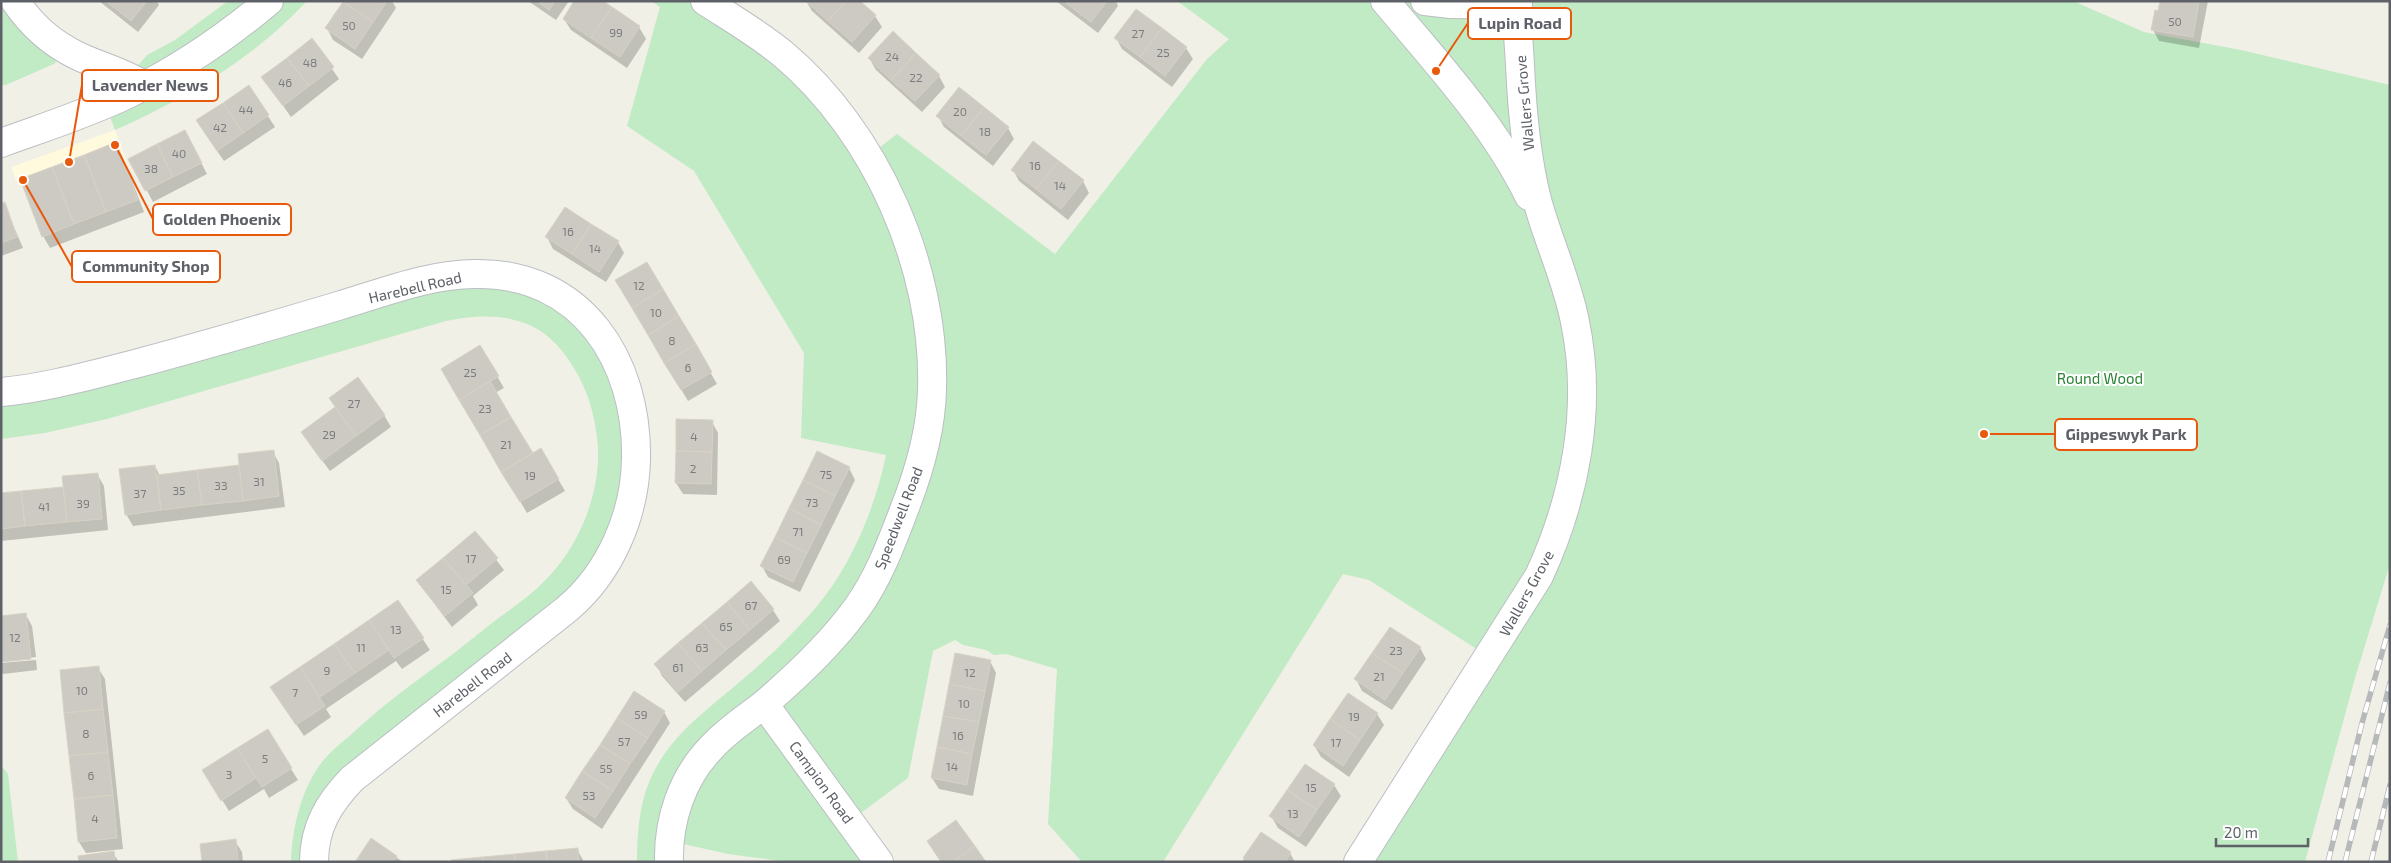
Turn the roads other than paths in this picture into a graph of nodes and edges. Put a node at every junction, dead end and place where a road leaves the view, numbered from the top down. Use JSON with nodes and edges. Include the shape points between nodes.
{"nodes":[{"id":1,"x":14,"y":1,"type":"edge"},
{"id":2,"x":269,"y":1,"type":"edge"},
{"id":3,"x":705,"y":1,"type":"edge"},
{"id":4,"x":1385,"y":1,"type":"edge"},
{"id":5,"x":1425,"y":1,"type":"edge"},
{"id":6,"x":1518,"y":3,"type":"edge"},
{"id":7,"x":145,"y":86,"type":"junction"},
{"id":8,"x":1,"y":143,"type":"edge"},
{"id":9,"x":1546,"y":230,"type":"junction"},
{"id":10,"x":1,"y":392,"type":"edge"},
{"id":11,"x":764,"y":704,"type":"junction"},
{"id":12,"x":314,"y":862,"type":"edge"},
{"id":13,"x":669,"y":862,"type":"edge"},
{"id":14,"x":879,"y":862,"type":"edge"},
{"id":15,"x":1358,"y":862,"type":"edge"}],
"edges":[{"from":1,"to":7,"type":"street","via":[[47,38]]},
{"from":2,"to":7,"type":"street","via":[[204,52]]},
{"from":3,"to":11,"type":"street","name":"Speedwell Road","via":[[784,55],[837,111],[869,155],[894,204],[908,242],[930,338],[932,389],[929,426],[912,491],[888,551],[856,609],[800,672]]},
{"from":4,"to":9,"type":"street","name":"Wallers Grove","via":[[1429,53],[1508,158]]},
{"from":5,"to":6,"type":"street","name":"Wallers Grove"},
{"from":6,"to":9,"type":"street","name":"Wallers Grove","via":[[1525,133]]},
{"from":7,"to":8,"type":"street"},
{"from":9,"to":15,"type":"street","name":"Wallers Grove","via":[[1575,323],[1582,382],[1576,455],[1556,540],[1539,576]]},
{"from":10,"to":12,"type":"street","name":"Harebell Road","via":[[80,378],[463,274],[503,276],[554,291],[577,308],[605,339],[625,379],[636,454],[631,504],[604,567],[572,604],[352,778],[331,801],[319,826]]},
{"from":11,"to":13,"type":"street","name":"Speedwell Road","via":[[712,746],[689,776],[673,818]]},
{"from":11,"to":14,"type":"street","name":"Campion Road"}]}
